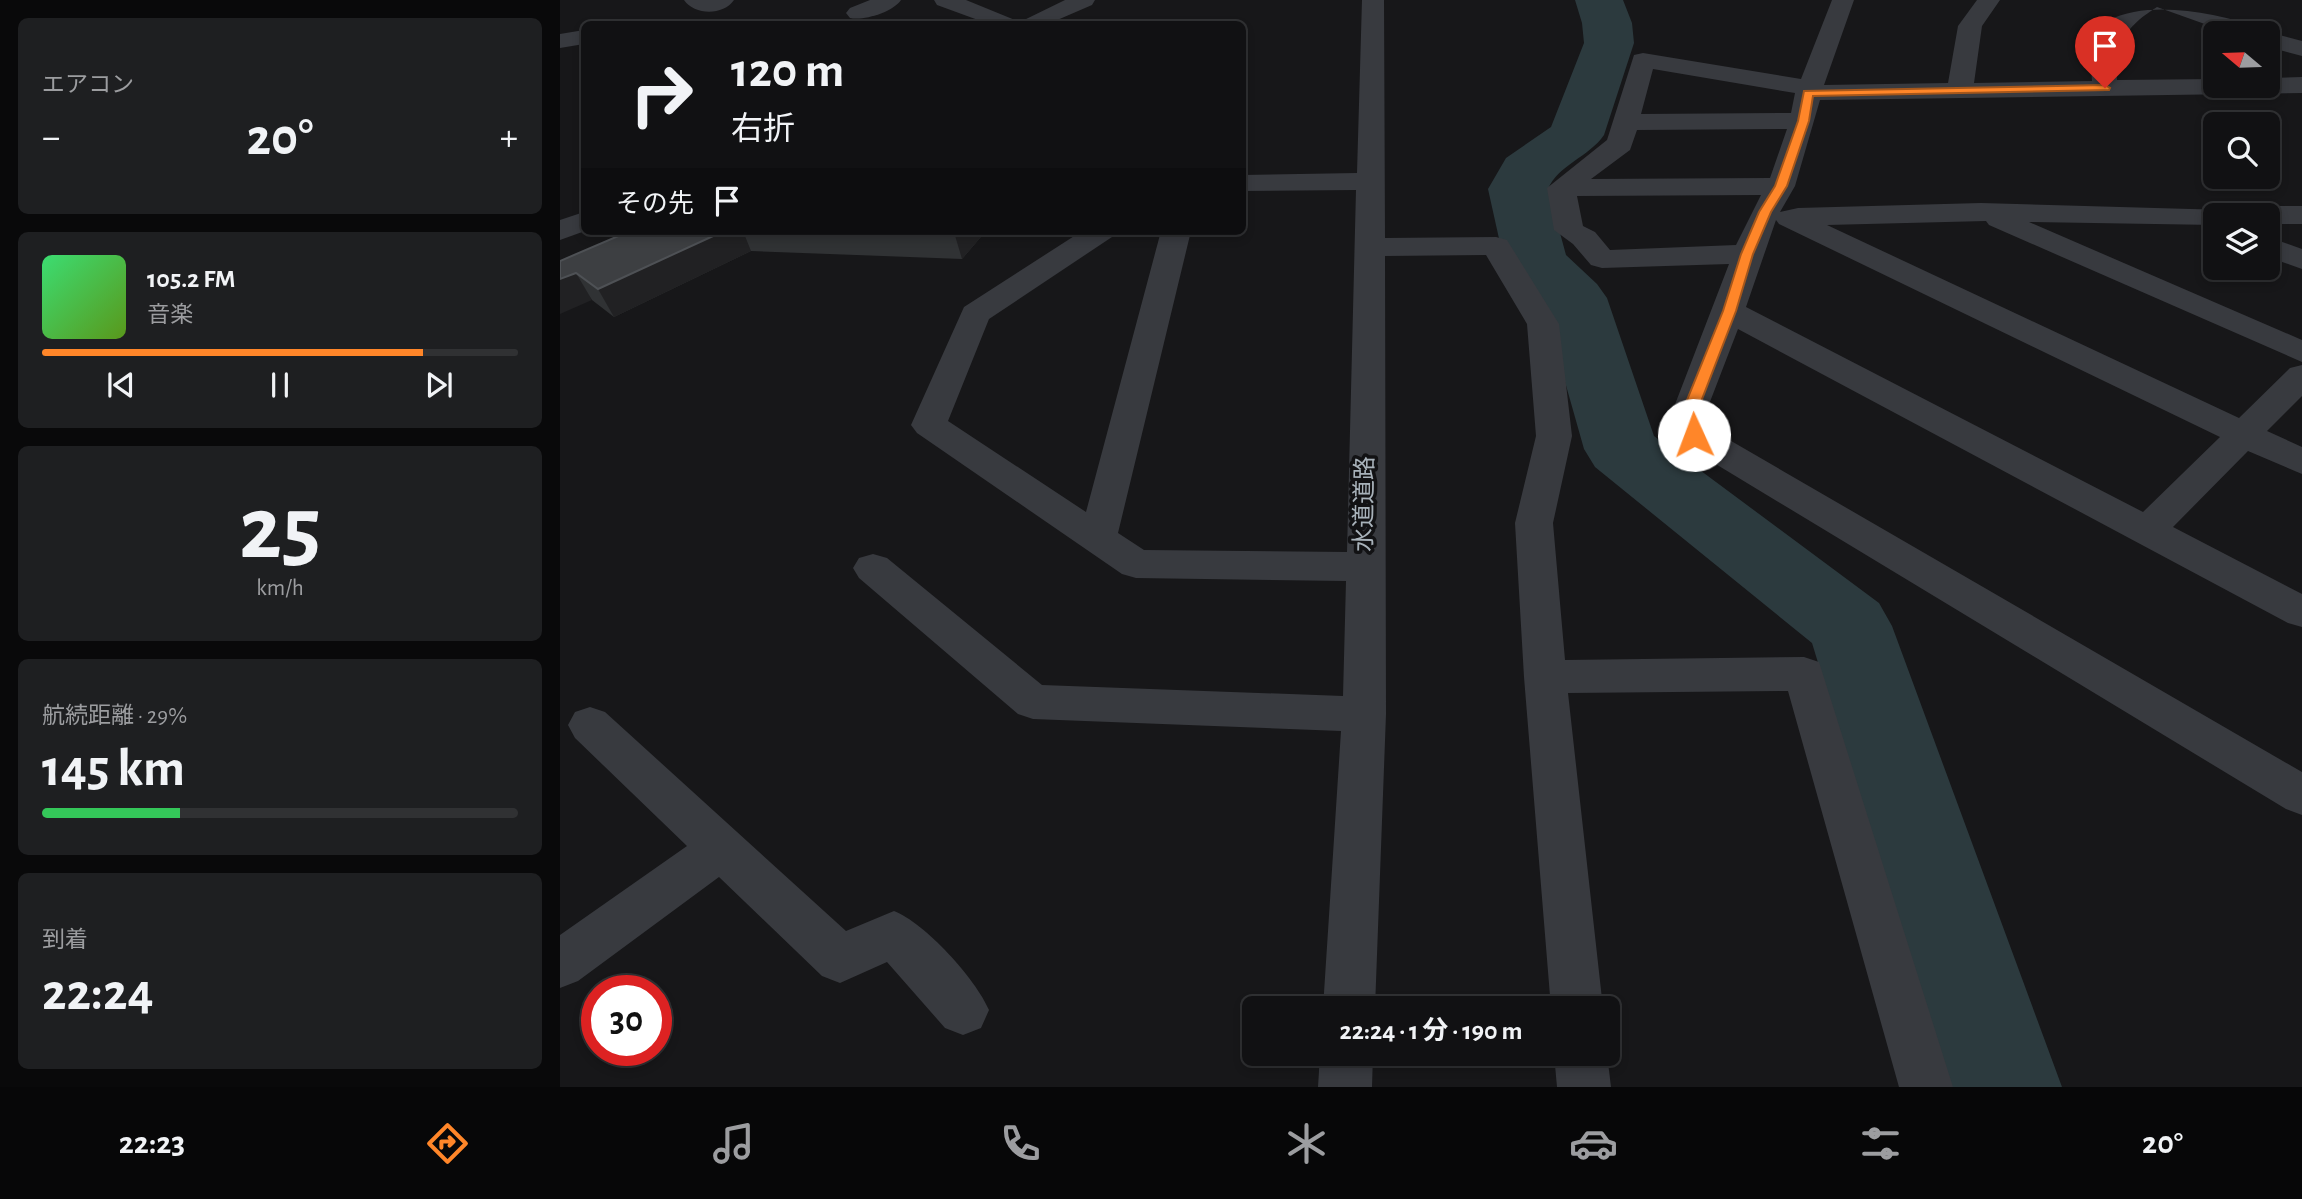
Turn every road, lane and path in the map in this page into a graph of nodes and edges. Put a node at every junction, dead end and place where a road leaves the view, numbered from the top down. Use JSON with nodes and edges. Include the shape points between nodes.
{"nodes":[{"id":1,"x":695,"y":0,"type":"edge"},
{"id":2,"x":723,"y":0,"type":"edge"},
{"id":3,"x":890,"y":0,"type":"edge"},
{"id":4,"x":945,"y":0,"type":"edge"},
{"id":5,"x":1084,"y":0,"type":"edge"},
{"id":6,"x":1373,"y":0,"type":"edge"},
{"id":7,"x":1843,"y":0,"type":"edge"},
{"id":8,"x":1989,"y":0,"type":"edge"},
{"id":9,"x":2156,"y":1,"type":"edge"},
{"id":10,"x":858,"y":13,"type":"dead end"},
{"id":11,"x":1001,"y":21,"type":"edge"},
{"id":12,"x":1037,"y":21,"type":"edge"},
{"id":13,"x":2216,"y":21,"type":"edge"},
{"id":14,"x":581,"y":38,"type":"edge"},
{"id":15,"x":560,"y":41,"type":"edge"},
{"id":16,"x":2280,"y":42,"type":"edge"},
{"id":17,"x":2302,"y":49,"type":"edge"},
{"id":18,"x":2302,"y":85,"type":"edge"},
{"id":19,"x":2105,"y":88,"type":"junction"},
{"id":20,"x":1960,"y":89,"type":"junction"},
{"id":21,"x":1807,"y":101,"type":"junction"},
{"id":22,"x":1625,"y":122,"type":"junction"},
{"id":23,"x":1371,"y":181,"type":"junction"},
{"id":24,"x":1246,"y":183,"type":"edge"},
{"id":25,"x":1781,"y":186,"type":"junction"},
{"id":26,"x":1560,"y":188,"type":"junction"},
{"id":27,"x":1981,"y":212,"type":"junction"},
{"id":28,"x":1777,"y":215,"type":"junction"},
{"id":29,"x":2280,"y":215,"type":"edge"},
{"id":30,"x":2302,"y":215,"type":"edge"},
{"id":31,"x":2203,"y":219,"type":"edge"},
{"id":32,"x":581,"y":222,"type":"edge"},
{"id":33,"x":560,"y":231,"type":"edge"},
{"id":34,"x":1096,"y":235,"type":"edge"},
{"id":35,"x":1175,"y":235,"type":"edge"},
{"id":36,"x":1368,"y":247,"type":"junction"},
{"id":37,"x":2280,"y":251,"type":"edge"},
{"id":38,"x":1747,"y":254,"type":"junction"},
{"id":39,"x":2302,"y":260,"type":"edge"},
{"id":40,"x":1729,"y":311,"type":"junction"},
{"id":41,"x":2302,"y":352,"type":"edge"},
{"id":42,"x":2302,"y":376,"type":"edge"},
{"id":43,"x":2244,"y":434,"type":"junction"},
{"id":44,"x":2302,"y":462,"type":"edge"},
{"id":45,"x":2149,"y":529,"type":"junction"},
{"id":46,"x":1098,"y":538,"type":"junction"},
{"id":47,"x":1365,"y":567,"type":"junction"},
{"id":48,"x":873,"y":568,"type":"dead end"},
{"id":49,"x":2302,"y":612,"type":"edge"},
{"id":50,"x":1545,"y":677,"type":"junction"},
{"id":51,"x":1364,"y":714,"type":"junction"},
{"id":52,"x":590,"y":725,"type":"dead end"},
{"id":53,"x":2302,"y":795,"type":"edge"},
{"id":54,"x":721,"y":848,"type":"junction"},
{"id":55,"x":560,"y":964,"type":"edge"},
{"id":56,"x":1350,"y":996,"type":"edge"},
{"id":57,"x":1576,"y":996,"type":"edge"},
{"id":58,"x":963,"y":1010,"type":"dead end"},
{"id":59,"x":1346,"y":1066,"type":"edge"},
{"id":60,"x":1582,"y":1066,"type":"edge"},
{"id":61,"x":1345,"y":1087,"type":"edge"},
{"id":62,"x":1584,"y":1087,"type":"edge"},
{"id":63,"x":1926,"y":1087,"type":"edge"}],
"edges":[{"from":1,"to":2,"type":"street","via":[[702,6]]},
{"from":3,"to":10,"type":"street"},
{"from":4,"to":11,"type":"street"},
{"from":5,"to":12,"type":"street"},
{"from":6,"to":23,"type":"street","name":"水道道路"},
{"from":7,"to":21,"type":"street"},
{"from":8,"to":20,"type":"street","via":[[1970,26]]},
{"from":9,"to":13,"type":"street"},
{"from":9,"to":19,"type":"street","via":[[2119,23],[2109,36],[2102,64]]},
{"from":14,"to":15,"type":"street"},
{"from":16,"to":17,"type":"street"},
{"from":18,"to":19,"type":"street"},
{"from":19,"to":20,"type":"street"},
{"from":20,"to":21,"type":"street"},
{"from":21,"to":22,"type":"street"},
{"from":21,"to":22,"type":"street","via":[[1643,60]]},
{"from":21,"to":25,"type":"street"},
{"from":22,"to":26,"type":"street","via":[[1620,144]]},
{"from":23,"to":24,"type":"street"},
{"from":23,"to":36,"type":"street","name":"水道道路"},
{"from":25,"to":26,"type":"street"},
{"from":25,"to":28,"type":"street"},
{"from":26,"to":38,"type":"street","via":[[1569,230],[1584,238],[1602,259]]},
{"from":27,"to":28,"type":"street"},
{"from":27,"to":31,"type":"street"},
{"from":27,"to":41,"type":"street"},
{"from":28,"to":38,"type":"street"},
{"from":28,"to":43,"type":"street"},
{"from":29,"to":30,"type":"street"},
{"from":32,"to":33,"type":"street"},
{"from":34,"to":46,"type":"street","via":[[975,314],[929,425]]},
{"from":35,"to":46,"type":"street"},
{"from":36,"to":47,"type":"street","name":"水道道路"},
{"from":36,"to":50,"type":"street","via":[[1496,246],[1543,324],[1554,436],[1534,523]]},
{"from":37,"to":39,"type":"street"},
{"from":38,"to":40,"type":"street"},
{"from":40,"to":45,"type":"street"},
{"from":40,"to":53,"type":"street","via":[[1686,420],[1694,435]]},
{"from":42,"to":43,"type":"street"},
{"from":43,"to":44,"type":"street"},
{"from":43,"to":45,"type":"street"},
{"from":45,"to":49,"type":"street"},
{"from":46,"to":47,"type":"street","via":[[1136,564]]},
{"from":47,"to":51,"type":"street","name":"水道道路"},
{"from":48,"to":51,"type":"street","via":[[1033,702]]},
{"from":50,"to":57,"type":"street"},
{"from":50,"to":63,"type":"street","via":[[1804,674]]},
{"from":51,"to":56,"type":"street","name":"水道道路"},
{"from":52,"to":54,"type":"street"},
{"from":54,"to":55,"type":"street"},
{"from":54,"to":58,"type":"street","via":[[840,959],[894,934]]},
{"from":59,"to":61,"type":"street"},
{"from":60,"to":62,"type":"street"}]}
